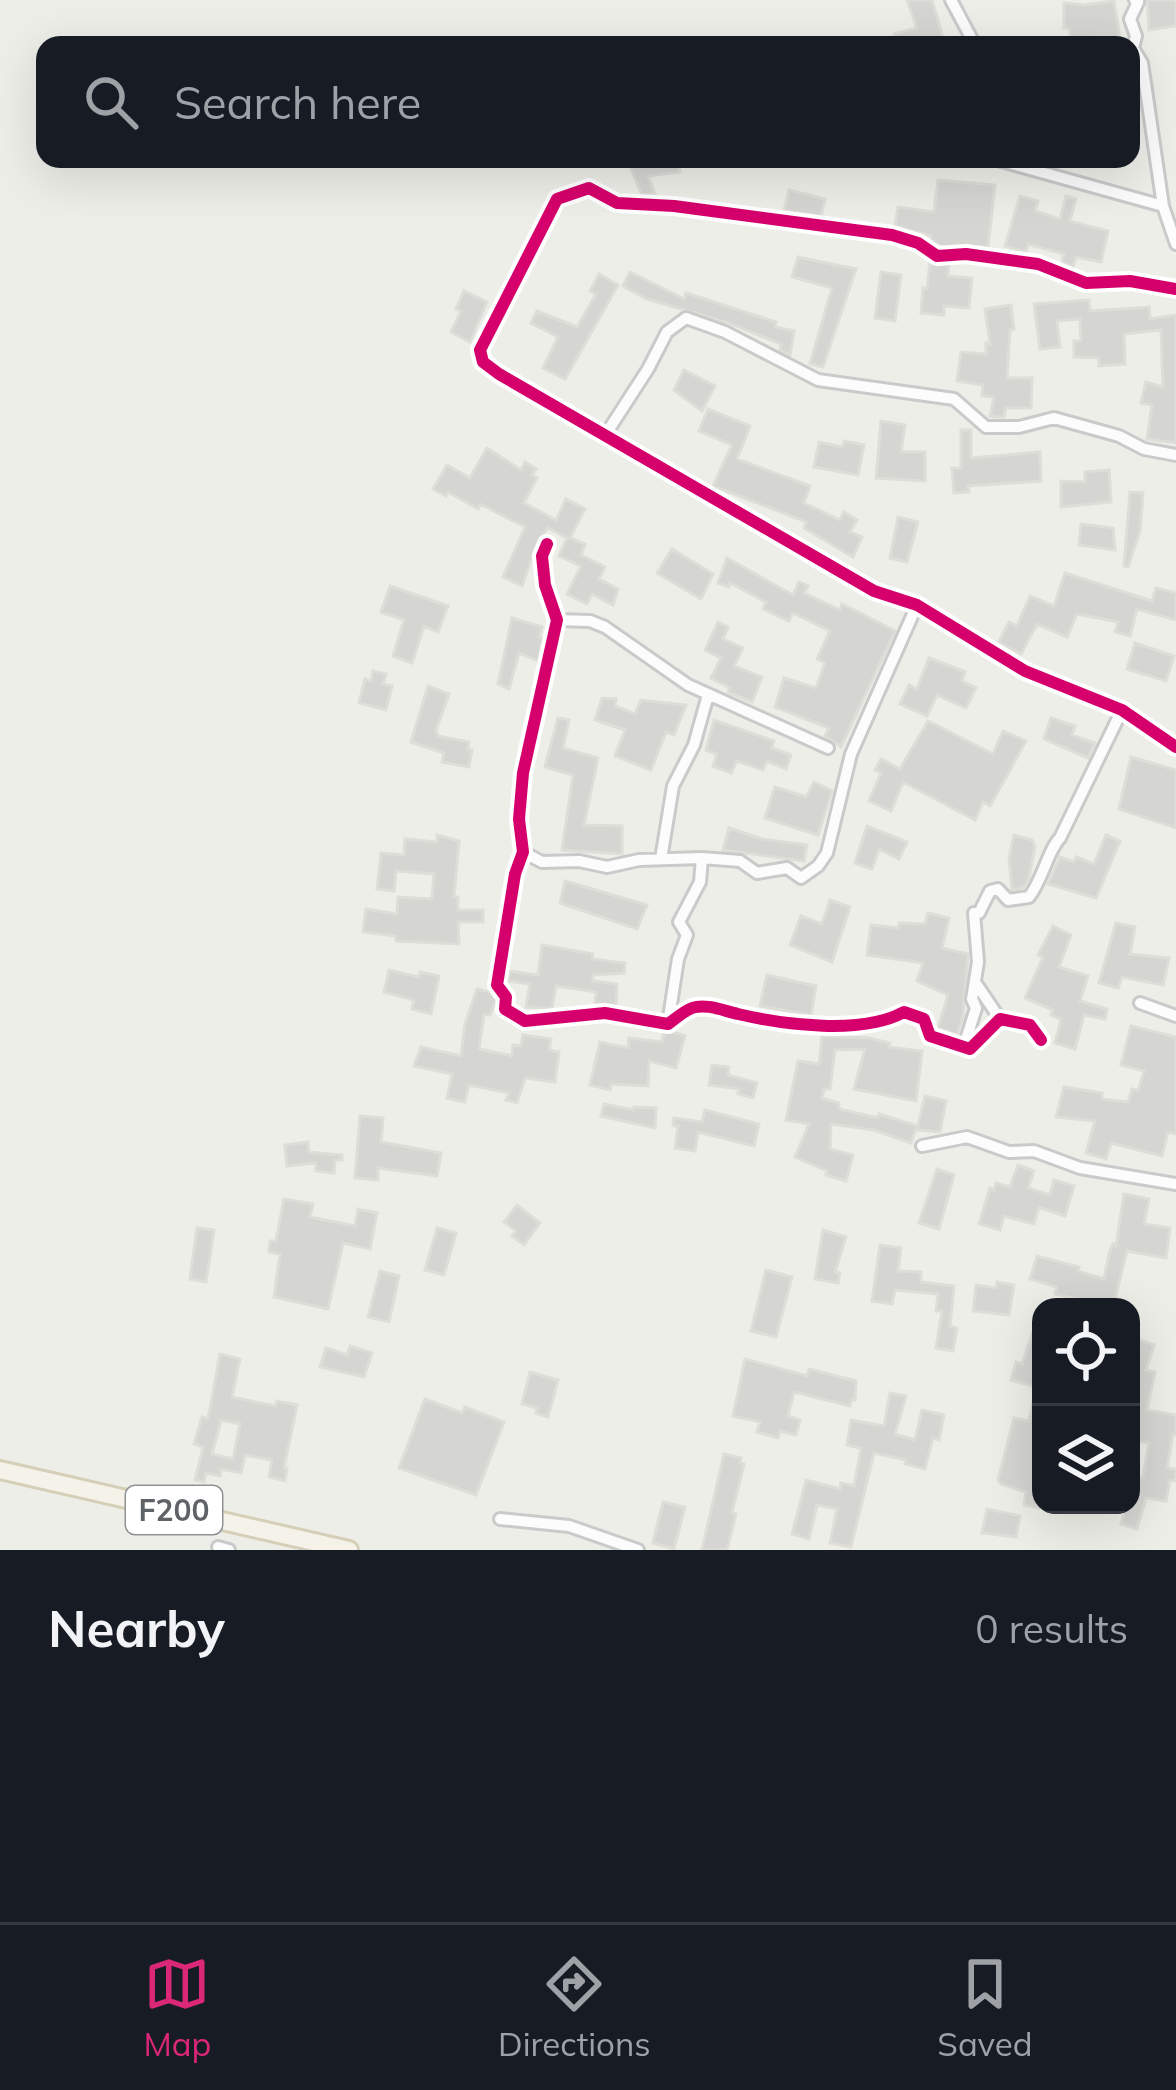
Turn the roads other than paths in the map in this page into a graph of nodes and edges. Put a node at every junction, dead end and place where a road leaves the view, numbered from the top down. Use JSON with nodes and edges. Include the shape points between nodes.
{"nodes":[{"id":1,"x":951,"y":0,"type":"edge"},
{"id":2,"x":1135,"y":0,"type":"edge"},
{"id":3,"x":970,"y":36,"type":"edge"},
{"id":4,"x":1136,"y":36,"type":"edge"},
{"id":5,"x":1140,"y":60,"type":"edge"},
{"id":6,"x":1037,"y":168,"type":"edge"},
{"id":7,"x":1162,"y":206,"type":"junction"},
{"id":8,"x":1176,"y":244,"type":"edge"},
{"id":9,"x":1176,"y":289,"type":"edge"},
{"id":10,"x":604,"y":436,"type":"junction"},
{"id":11,"x":1176,"y":455,"type":"edge"},
{"id":12,"x":547,"y":544,"type":"dead end"},
{"id":13,"x":917,"y":605,"type":"junction"},
{"id":14,"x":557,"y":620,"type":"junction"},
{"id":15,"x":708,"y":695,"type":"junction"},
{"id":16,"x":1122,"y":710,"type":"junction"},
{"id":17,"x":1176,"y":747,"type":"edge"},
{"id":18,"x":828,"y":748,"type":"dead end"},
{"id":19,"x":523,"y":852,"type":"junction"},
{"id":20,"x":702,"y":858,"type":"junction"},
{"id":21,"x":661,"y":859,"type":"junction"},
{"id":22,"x":973,"y":979,"type":"junction"},
{"id":23,"x":1140,"y":1004,"type":"dead end"},
{"id":24,"x":1176,"y":1016,"type":"edge"},
{"id":25,"x":1000,"y":1019,"type":"junction"},
{"id":26,"x":668,"y":1024,"type":"junction"},
{"id":27,"x":1041,"y":1040,"type":"dead end"},
{"id":28,"x":964,"y":1046,"type":"junction"},
{"id":29,"x":922,"y":1146,"type":"dead end"},
{"id":30,"x":1176,"y":1184,"type":"edge"},
{"id":31,"x":0,"y":1470,"type":"edge"},
{"id":32,"x":500,"y":1519,"type":"dead end"},
{"id":33,"x":349,"y":1550,"type":"edge"},
{"id":34,"x":638,"y":1550,"type":"edge"}],
"edges":[{"from":1,"to":3,"type":"street"},
{"from":2,"to":4,"type":"street"},
{"from":5,"to":7,"type":"street"},
{"from":6,"to":7,"type":"street"},
{"from":7,"to":8,"type":"street"},
{"from":9,"to":10,"type":"street","via":[[1086,283],[1038,264],[938,256],[892,235],[617,203],[589,188],[571,192],[542,225],[480,350],[483,362]]},
{"from":10,"to":11,"type":"street","via":[[667,332],[686,318],[818,380],[954,399],[986,427],[1054,418]]},
{"from":10,"to":13,"type":"street","via":[[874,591]]},
{"from":12,"to":14,"type":"street","via":[[545,585]]},
{"from":13,"to":16,"type":"street","via":[[1024,671]]},
{"from":13,"to":20,"type":"street","via":[[851,754],[818,866],[801,878],[787,868],[757,873],[740,861]]},
{"from":14,"to":15,"type":"street","via":[[604,627]]},
{"from":14,"to":19,"type":"street","via":[[524,773]]},
{"from":15,"to":18,"type":"street"},
{"from":15,"to":21,"type":"street","via":[[673,786]]},
{"from":16,"to":17,"type":"street"},
{"from":16,"to":22,"type":"street","via":[[1043,879],[1029,898],[990,891],[974,913]]},
{"from":19,"to":21,"type":"street","via":[[560,865]]},
{"from":19,"to":26,"type":"street","via":[[497,986],[505,1010],[525,1022],[605,1012]]},
{"from":20,"to":21,"type":"street"},
{"from":20,"to":26,"type":"street","via":[[700,882],[679,922],[687,935]]},
{"from":22,"to":25,"type":"street"},
{"from":22,"to":28,"type":"street","via":[[976,1008]]},
{"from":23,"to":24,"type":"street"},
{"from":25,"to":27,"type":"street","via":[[1030,1025]]},
{"from":25,"to":28,"type":"street","via":[[986,1038]]},
{"from":26,"to":28,"type":"street","via":[[693,1007],[811,1024],[883,1023],[904,1012],[924,1019],[930,1036]]},
{"from":29,"to":30,"type":"street","via":[[967,1137]]},
{"from":31,"to":33,"type":"main road","number":"F200"},
{"from":32,"to":34,"type":"street","via":[[569,1526]]}]}
